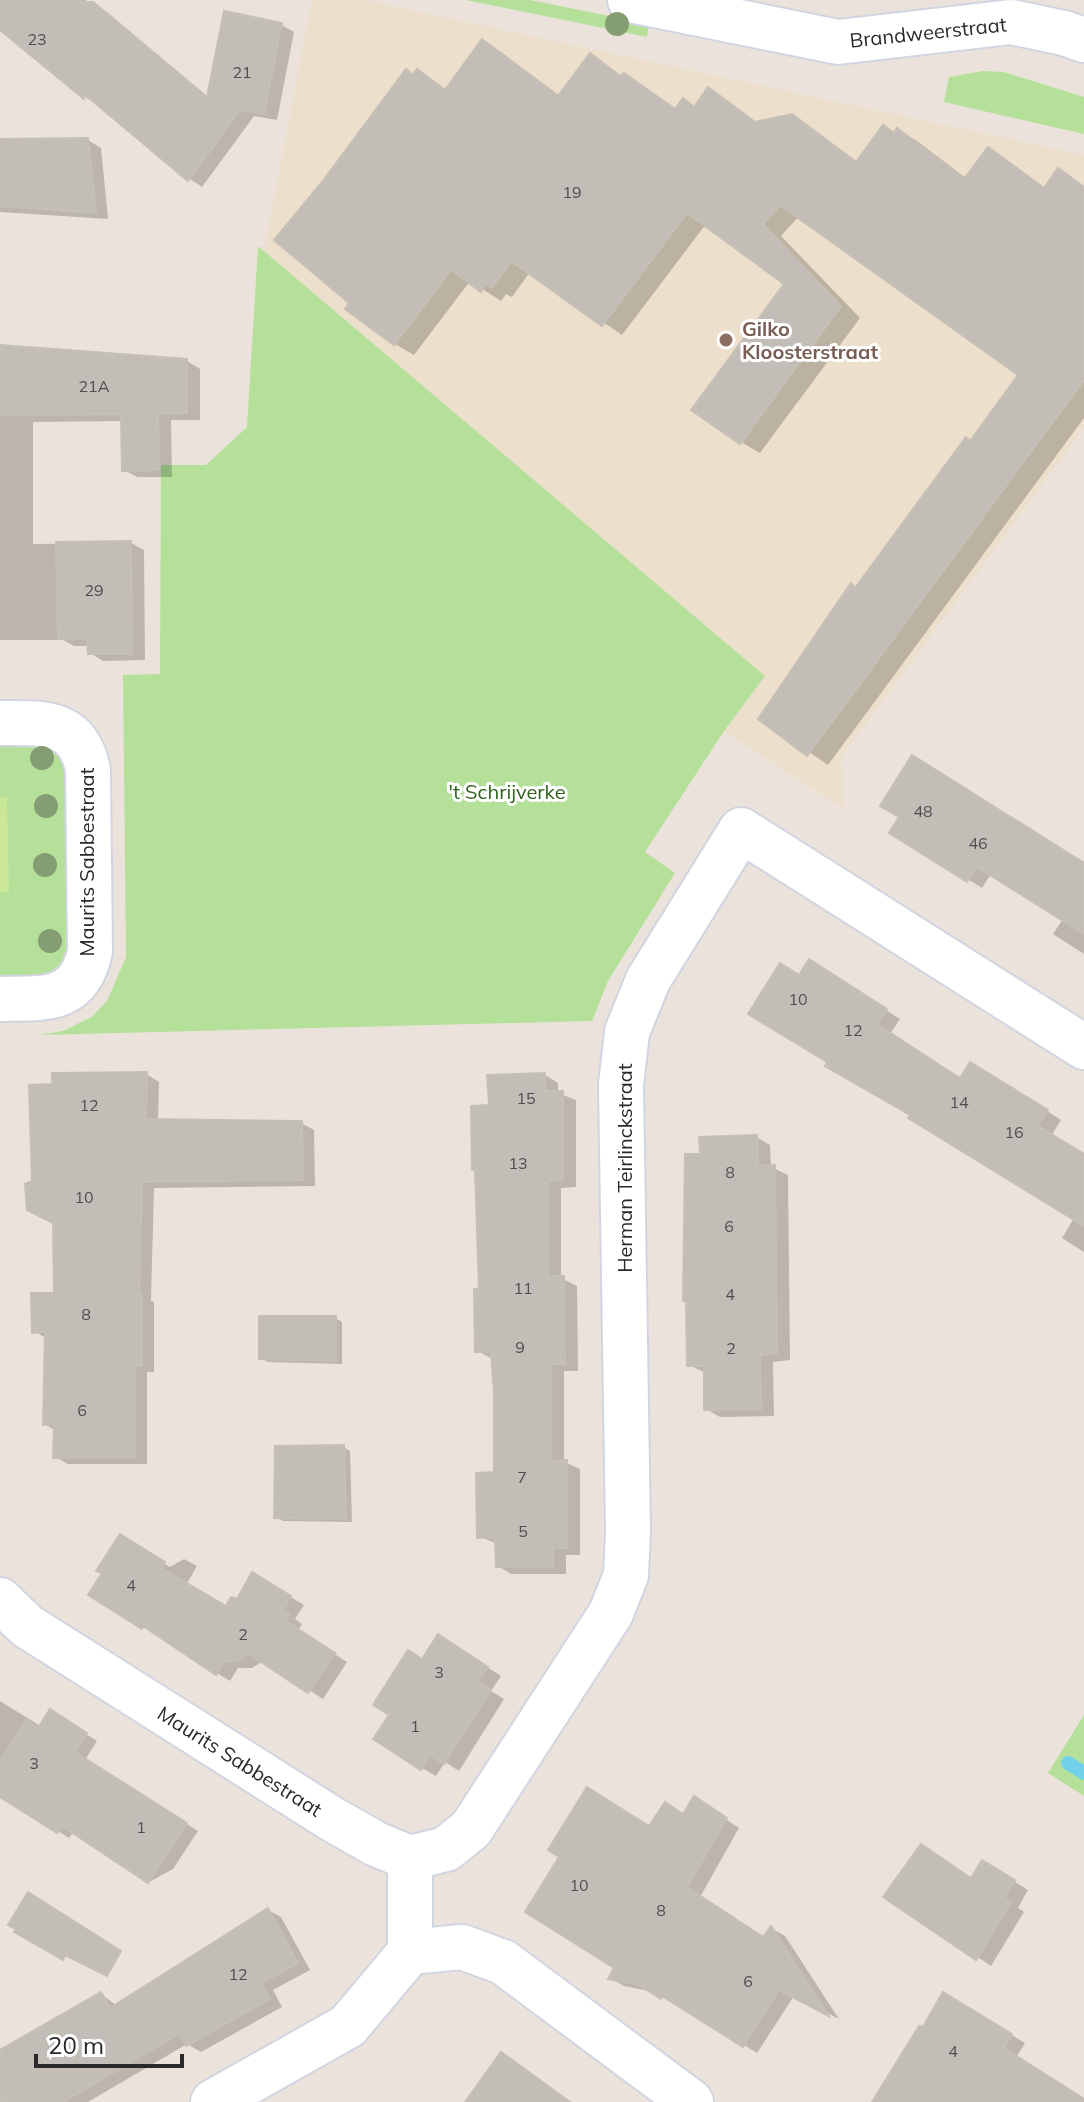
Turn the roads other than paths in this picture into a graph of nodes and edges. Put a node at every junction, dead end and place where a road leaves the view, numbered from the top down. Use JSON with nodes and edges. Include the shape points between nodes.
{"nodes":[{"id":1,"x":630,"y":0,"type":"edge"},
{"id":2,"x":1084,"y":40,"type":"edge"},
{"id":3,"x":0,"y":723,"type":"edge"},
{"id":4,"x":0,"y":999,"type":"edge"},
{"id":5,"x":1084,"y":1047,"type":"edge"},
{"id":6,"x":0,"y":1600,"type":"edge"},
{"id":7,"x":410,"y":1858,"type":"junction"},
{"id":8,"x":410,"y":1952,"type":"junction"},
{"id":9,"x":213,"y":2102,"type":"edge"},
{"id":10,"x":691,"y":2102,"type":"edge"}],
"edges":[{"from":1,"to":2,"type":"street","name":"Brandweerstraat","via":[[838,42],[1011,22]]},
{"from":3,"to":4,"type":"street","name":"Maurits Sabbestraat","via":[[57,727],[85,752],[90,951],[87,968],[61,995]]},
{"from":5,"to":7,"type":"street","name":"Herman Teirlinckstraat","via":[[741,830],[648,980],[627,1032],[621,1085],[626,1575],[611,1613],[471,1829],[446,1849]]},
{"from":6,"to":7,"type":"street","name":"Maurits Sabbestraat","via":[[27,1626],[332,1819]]},
{"from":7,"to":8,"type":"street"},
{"from":8,"to":9,"type":"street","via":[[348,2026]]},
{"from":8,"to":10,"type":"street","via":[[462,1947],[503,1962]]}]}
